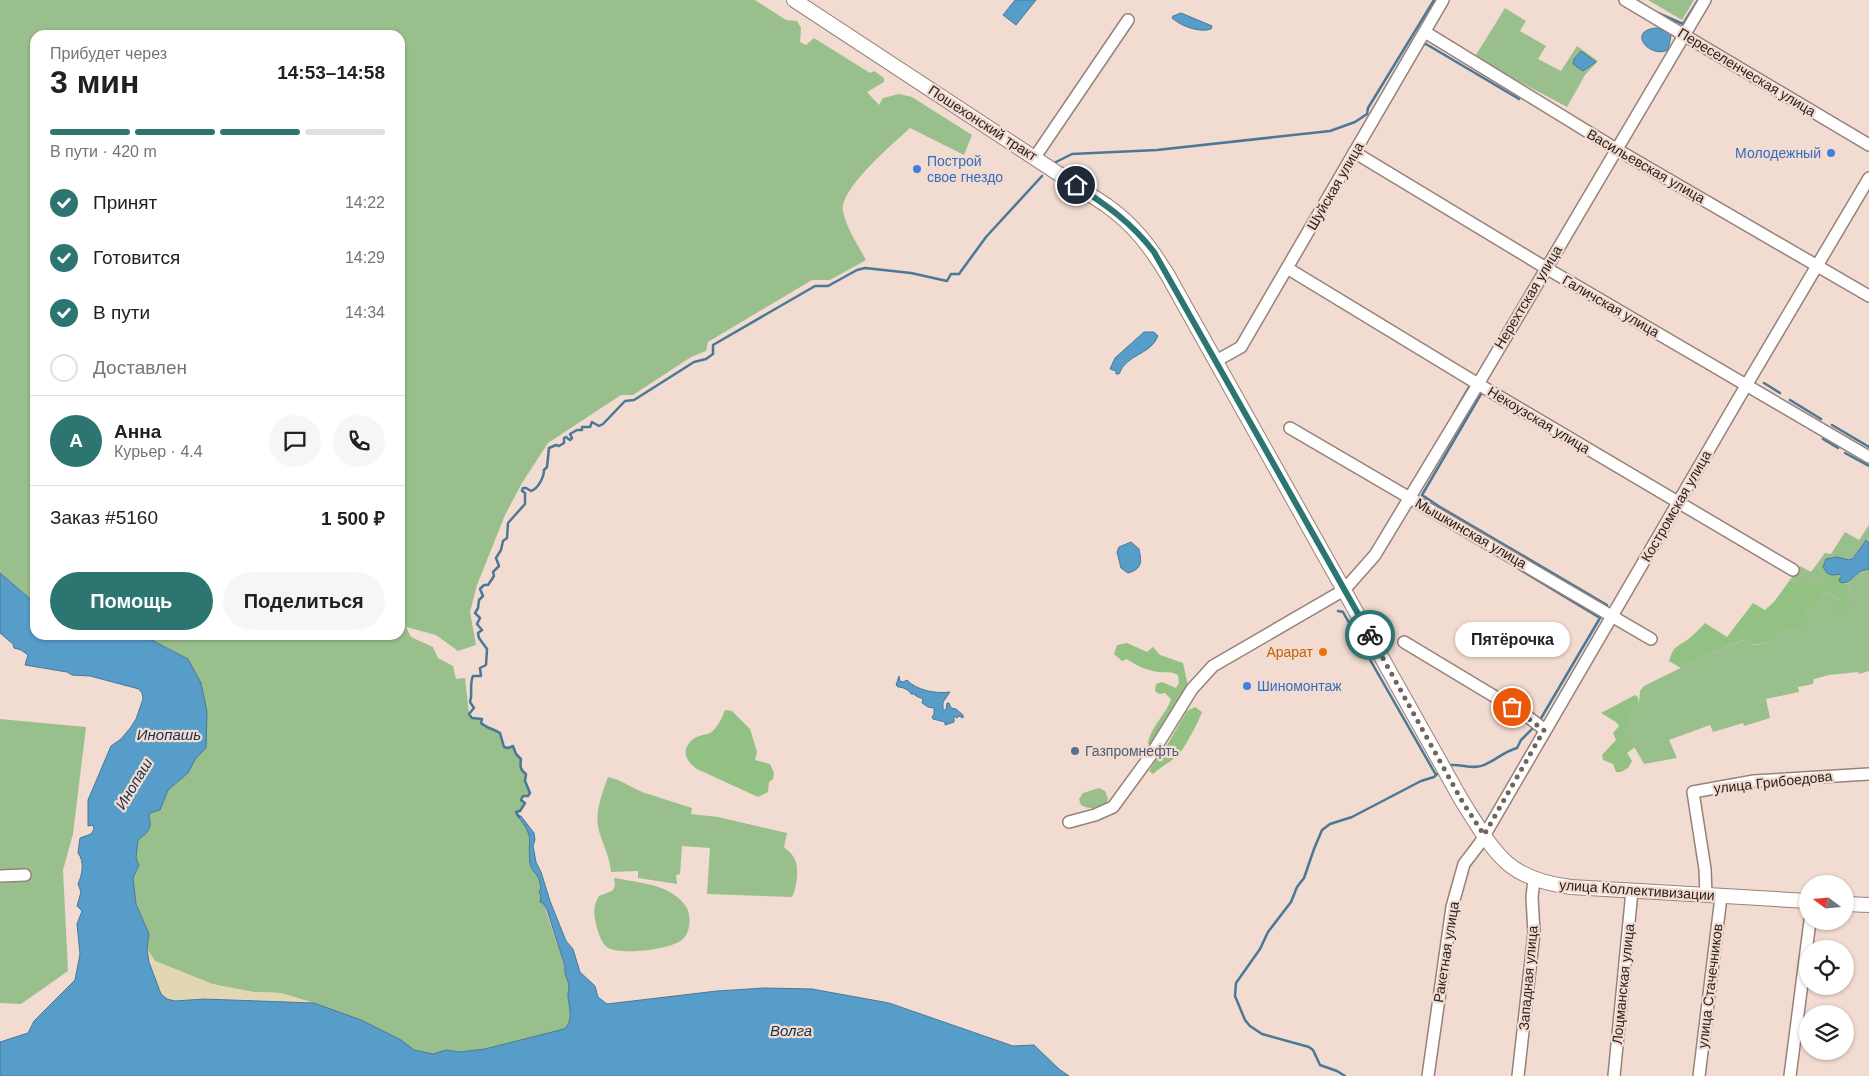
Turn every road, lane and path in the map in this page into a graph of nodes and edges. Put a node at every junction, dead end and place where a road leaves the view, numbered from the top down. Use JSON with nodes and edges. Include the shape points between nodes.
{"nodes":[{"id":1,"x":794,"y":0,"type":"edge"},
{"id":2,"x":1444,"y":0,"type":"edge"},
{"id":3,"x":1625,"y":0,"type":"edge"},
{"id":4,"x":1705,"y":0,"type":"edge"},
{"id":5,"x":1128,"y":20,"type":"dead end"},
{"id":6,"x":1425,"y":32,"type":"junction"},
{"id":7,"x":1684,"y":35,"type":"junction"},
{"id":8,"x":1869,"y":145,"type":"edge"},
{"id":9,"x":1616,"y":149,"type":"junction"},
{"id":10,"x":1354,"y":152,"type":"junction"},
{"id":11,"x":1035,"y":157,"type":"junction"},
{"id":12,"x":1869,"y":178,"type":"edge"},
{"id":13,"x":1817,"y":265,"type":"junction"},
{"id":14,"x":1287,"y":268,"type":"junction"},
{"id":15,"x":1546,"y":268,"type":"junction"},
{"id":16,"x":1869,"y":296,"type":"edge"},
{"id":17,"x":1216,"y":361,"type":"junction"},
{"id":18,"x":1478,"y":384,"type":"junction"},
{"id":19,"x":1747,"y":384,"type":"junction"},
{"id":20,"x":1290,"y":428,"type":"dead end"},
{"id":21,"x":1869,"y":457,"type":"edge"},
{"id":22,"x":1410,"y":497,"type":"junction"},
{"id":23,"x":1678,"y":503,"type":"junction"},
{"id":24,"x":1793,"y":570,"type":"dead end"},
{"id":25,"x":1344,"y":590,"type":"junction"},
{"id":26,"x":1612,"y":616,"type":"junction"},
{"id":27,"x":1651,"y":639,"type":"dead end"},
{"id":28,"x":1404,"y":642,"type":"dead end"},
{"id":29,"x":1544,"y":730,"type":"junction"},
{"id":30,"x":1869,"y":774,"type":"edge"},
{"id":31,"x":1069,"y":822,"type":"dead end"},
{"id":32,"x":1484,"y":835,"type":"junction"},
{"id":33,"x":25,"y":874,"type":"dead end"},
{"id":34,"x":0,"y":876,"type":"edge"},
{"id":35,"x":1534,"y":880,"type":"junction"},
{"id":36,"x":1632,"y":891,"type":"junction"},
{"id":37,"x":1706,"y":895,"type":"junction"},
{"id":38,"x":1722,"y":897,"type":"junction"},
{"id":39,"x":1799,"y":901,"type":"edge"},
{"id":40,"x":1854,"y":904,"type":"edge"},
{"id":41,"x":1869,"y":905,"type":"edge"},
{"id":42,"x":1809,"y":930,"type":"edge"},
{"id":43,"x":1428,"y":1076,"type":"edge"},
{"id":44,"x":1518,"y":1076,"type":"edge"},
{"id":45,"x":1614,"y":1076,"type":"edge"},
{"id":46,"x":1699,"y":1076,"type":"edge"},
{"id":47,"x":1790,"y":1076,"type":"edge"}],
"edges":[{"from":1,"to":11,"type":"main road","name":"Пошехонский тракт"},
{"from":2,"to":6,"type":"street","name":"Шуйская улица"},
{"from":3,"to":7,"type":"street","name":"Переселенческая улица"},
{"from":4,"to":7,"type":"street","name":"Нерехтская улица"},
{"from":5,"to":11,"type":"street"},
{"from":6,"to":9,"type":"street","name":"Васильевская улица"},
{"from":6,"to":10,"type":"street","name":"Шуйская улица"},
{"from":7,"to":8,"type":"street","name":"Переселенческая улица"},
{"from":7,"to":9,"type":"street","name":"Нерехтская улица"},
{"from":9,"to":13,"type":"street","name":"Васильевская улица"},
{"from":9,"to":15,"type":"street","name":"Нерехтская улица"},
{"from":10,"to":14,"type":"street","name":"Шуйская улица"},
{"from":10,"to":15,"type":"street","name":"Галичская улица"},
{"from":11,"to":17,"type":"main road","name":"Пошехонский тракт","via":[[1106,205],[1139,233],[1168,274]]},
{"from":12,"to":13,"type":"street","name":"Костромская улица"},
{"from":13,"to":16,"type":"street","name":"Васильевская улица"},
{"from":13,"to":19,"type":"street","name":"Костромская улица"},
{"from":14,"to":17,"type":"street","name":"Шуйская улица","via":[[1241,346]]},
{"from":14,"to":18,"type":"street","name":"Некоузская улица"},
{"from":15,"to":18,"type":"street","name":"Нерехтская улица"},
{"from":15,"to":19,"type":"street","name":"Галичская улица"},
{"from":17,"to":25,"type":"main road","name":"Пошехонский тракт"},
{"from":18,"to":22,"type":"street","name":"Нерехтская улица"},
{"from":18,"to":23,"type":"street","name":"Некоузская улица"},
{"from":19,"to":21,"type":"street","name":"Галичская улица"},
{"from":19,"to":23,"type":"street","name":"Костромская улица"},
{"from":20,"to":22,"type":"street","name":"Мышкинская улица"},
{"from":22,"to":25,"type":"street","name":"Нерехтская улица","via":[[1375,555]]},
{"from":22,"to":26,"type":"street","name":"Мышкинская улица"},
{"from":23,"to":24,"type":"street","name":"Некоузская улица"},
{"from":23,"to":26,"type":"street","name":"Костромская улица"},
{"from":25,"to":31,"type":"street","name":"Нерехтская улица","via":[[1213,666],[1192,689],[1151,755],[1113,806]]},
{"from":25,"to":32,"type":"main road","name":"Пошехонский тракт"},
{"from":26,"to":27,"type":"street","name":"Мышкинская улица"},
{"from":26,"to":29,"type":"street","name":"Костромская улица"},
{"from":28,"to":29,"type":"street","via":[[1527,716]]},
{"from":29,"to":32,"type":"street","name":"Костромская улица"},
{"from":30,"to":37,"type":"street","name":"улица Грибоедова","via":[[1754,781],[1693,792]]},
{"from":32,"to":35,"type":"main road","name":"улица Коллективизации","via":[[1509,865]]},
{"from":32,"to":43,"type":"street","name":"Ракетная улица","via":[[1464,864],[1452,908]]},
{"from":33,"to":34,"type":"street"},
{"from":35,"to":36,"type":"main road","name":"улица Коллективизации","via":[[1571,887]]},
{"from":35,"to":44,"type":"street","name":"Западная улица","via":[[1534,933]]},
{"from":36,"to":37,"type":"main road","name":"улица Коллективизации"},
{"from":36,"to":45,"type":"street","name":"Лоцманская улица"},
{"from":37,"to":38,"type":"main road","name":"улица Коллективизации"},
{"from":38,"to":39,"type":"main road","name":"улица Коллективизации"},
{"from":38,"to":46,"type":"street","name":"улица Стачечников"},
{"from":40,"to":41,"type":"main road"},
{"from":42,"to":47,"type":"street"}]}
